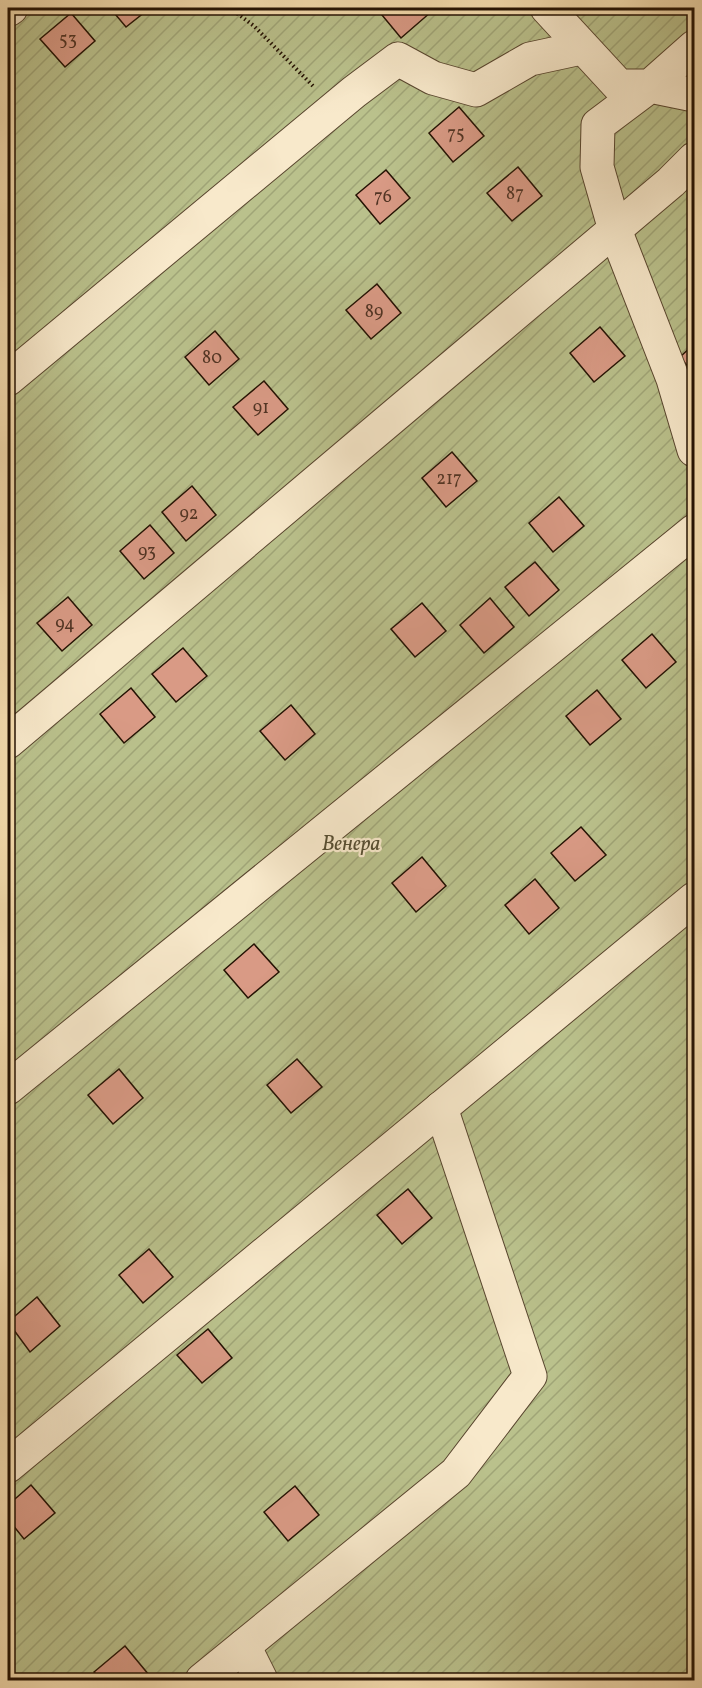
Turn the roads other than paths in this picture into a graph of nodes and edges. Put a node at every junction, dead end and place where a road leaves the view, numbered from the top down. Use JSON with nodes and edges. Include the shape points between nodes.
{"nodes":[{"id":1,"x":547,"y":8,"type":"edge"},
{"id":2,"x":694,"y":47,"type":"edge"},
{"id":3,"x":581,"y":48,"type":"junction"},
{"id":4,"x":650,"y":86,"type":"junction"},
{"id":5,"x":694,"y":95,"type":"edge"},
{"id":6,"x":694,"y":159,"type":"edge"},
{"id":7,"x":615,"y":230,"type":"junction"},
{"id":8,"x":8,"y":379,"type":"edge"},
{"id":9,"x":694,"y":450,"type":"edge"},
{"id":10,"x":694,"y":531,"type":"edge"},
{"id":11,"x":22,"y":714,"type":"edge"},
{"id":12,"x":8,"y":742,"type":"edge"},
{"id":13,"x":694,"y":899,"type":"edge"},
{"id":14,"x":8,"y":1088,"type":"edge"},
{"id":15,"x":441,"y":1108,"type":"junction"},
{"id":16,"x":8,"y":1466,"type":"edge"},
{"id":17,"x":244,"y":1646,"type":"junction"},
{"id":18,"x":202,"y":1680,"type":"edge"},
{"id":19,"x":261,"y":1680,"type":"edge"}],
"edges":[{"from":1,"to":3,"type":"street"},
{"from":2,"to":4,"type":"street"},
{"from":3,"to":4,"type":"street","via":[[619,86]]},
{"from":3,"to":8,"type":"street","via":[[530,59],[476,90],[434,78],[398,59]]},
{"from":4,"to":5,"type":"street"},
{"from":4,"to":7,"type":"street","via":[[598,125],[597,167]]},
{"from":6,"to":7,"type":"street"},
{"from":7,"to":9,"type":"street","via":[[672,379]]},
{"from":7,"to":11,"type":"street"},
{"from":10,"to":14,"type":"street"},
{"from":11,"to":12,"type":"street"},
{"from":13,"to":15,"type":"street"},
{"from":15,"to":16,"type":"street"},
{"from":15,"to":17,"type":"street","via":[[530,1376],[456,1473]]},
{"from":17,"to":18,"type":"street"},
{"from":17,"to":19,"type":"street"}]}
